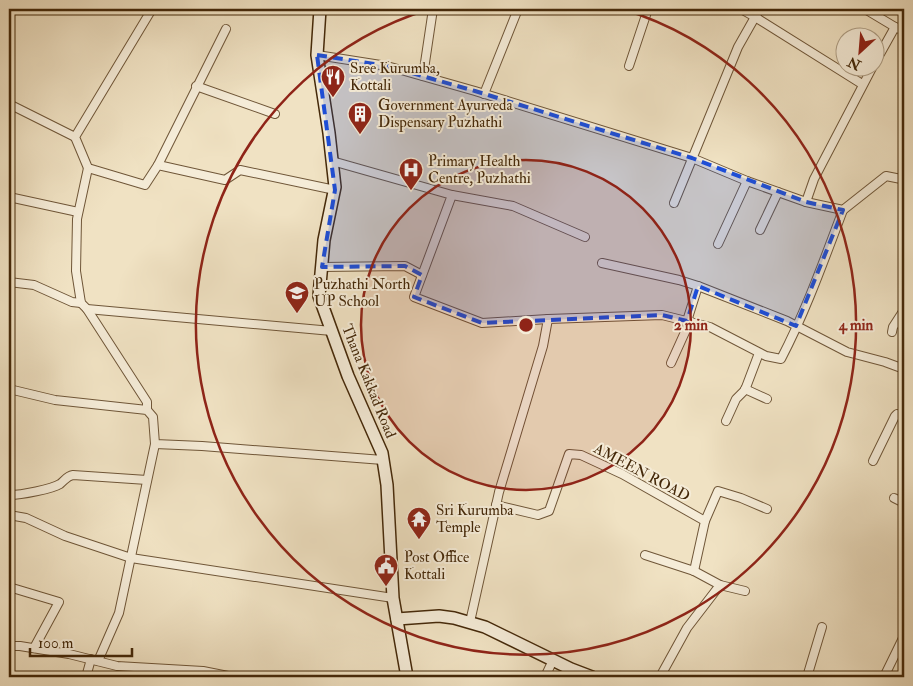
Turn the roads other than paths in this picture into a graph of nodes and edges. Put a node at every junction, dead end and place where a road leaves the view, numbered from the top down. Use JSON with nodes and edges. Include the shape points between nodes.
{"nodes":[{"id":1,"x":152,"y":9,"type":"edge"},
{"id":2,"x":320,"y":9,"type":"edge"},
{"id":3,"x":433,"y":9,"type":"edge"},
{"id":4,"x":518,"y":9,"type":"edge"},
{"id":5,"x":648,"y":9,"type":"edge"},
{"id":6,"x":741,"y":9,"type":"edge"},
{"id":7,"x":760,"y":9,"type":"edge"},
{"id":8,"x":865,"y":9,"type":"edge"},
{"id":9,"x":755,"y":17,"type":"junction"},
{"id":10,"x":895,"y":27,"type":"junction"},
{"id":11,"x":226,"y":28,"type":"dead end"},
{"id":12,"x":904,"y":31,"type":"edge"},
{"id":13,"x":886,"y":43,"type":"edge"},
{"id":14,"x":317,"y":55,"type":"junction"},
{"id":15,"x":629,"y":66,"type":"dead end"},
{"id":16,"x":423,"y":76,"type":"junction"},
{"id":17,"x":866,"y":78,"type":"edge"},
{"id":18,"x":862,"y":84,"type":"junction"},
{"id":19,"x":196,"y":86,"type":"junction"},
{"id":20,"x":484,"y":94,"type":"junction"},
{"id":21,"x":9,"y":104,"type":"edge"},
{"id":22,"x":275,"y":114,"type":"dead end"},
{"id":23,"x":75,"y":137,"type":"junction"},
{"id":24,"x":692,"y":158,"type":"junction"},
{"id":25,"x":332,"y":161,"type":"junction"},
{"id":26,"x":158,"y":165,"type":"junction"},
{"id":27,"x":88,"y":168,"type":"junction"},
{"id":28,"x":747,"y":181,"type":"junction"},
{"id":29,"x":904,"y":183,"type":"edge"},
{"id":30,"x":335,"y":190,"type":"junction"},
{"id":31,"x":778,"y":192,"type":"junction"},
{"id":32,"x":452,"y":195,"type":"junction"},
{"id":33,"x":9,"y":197,"type":"edge"},
{"id":34,"x":806,"y":202,"type":"junction"},
{"id":35,"x":674,"y":203,"type":"dead end"},
{"id":36,"x":843,"y":210,"type":"junction"},
{"id":37,"x":78,"y":212,"type":"junction"},
{"id":38,"x":760,"y":230,"type":"dead end"},
{"id":39,"x":584,"y":236,"type":"dead end"},
{"id":40,"x":718,"y":244,"type":"dead end"},
{"id":41,"x":602,"y":264,"type":"dead end"},
{"id":42,"x":322,"y":267,"type":"junction"},
{"id":43,"x":422,"y":275,"type":"junction"},
{"id":44,"x":9,"y":282,"type":"edge"},
{"id":45,"x":698,"y":286,"type":"junction"},
{"id":46,"x":84,"y":306,"type":"junction"},
{"id":47,"x":904,"y":310,"type":"edge"},
{"id":48,"x":548,"y":319,"type":"junction"},
{"id":49,"x":688,"y":321,"type":"junction"},
{"id":50,"x":796,"y":326,"type":"junction"},
{"id":51,"x":332,"y":331,"type":"junction"},
{"id":52,"x":892,"y":332,"type":"dead end"},
{"id":53,"x":758,"y":352,"type":"junction"},
{"id":54,"x":671,"y":363,"type":"dead end"},
{"id":55,"x":904,"y":369,"type":"edge"},
{"id":56,"x":745,"y":388,"type":"junction"},
{"id":57,"x":9,"y":389,"type":"edge"},
{"id":58,"x":767,"y":399,"type":"dead end"},
{"id":59,"x":148,"y":410,"type":"junction"},
{"id":60,"x":904,"y":418,"type":"edge"},
{"id":61,"x":726,"y":421,"type":"dead end"},
{"id":62,"x":155,"y":444,"type":"junction"},
{"id":63,"x":383,"y":460,"type":"junction"},
{"id":64,"x":873,"y":461,"type":"dead end"},
{"id":65,"x":147,"y":480,"type":"junction"},
{"id":66,"x":9,"y":498,"type":"edge"},
{"id":67,"x":894,"y":498,"type":"dead end"},
{"id":68,"x":904,"y":503,"type":"edge"},
{"id":69,"x":496,"y":505,"type":"junction"},
{"id":70,"x":767,"y":509,"type":"dead end"},
{"id":71,"x":9,"y":516,"type":"edge"},
{"id":72,"x":706,"y":521,"type":"junction"},
{"id":73,"x":645,"y":555,"type":"dead end"},
{"id":74,"x":131,"y":558,"type":"junction"},
{"id":75,"x":694,"y":571,"type":"junction"},
{"id":76,"x":720,"y":585,"type":"junction"},
{"id":77,"x":9,"y":587,"type":"edge"},
{"id":78,"x":745,"y":591,"type":"dead end"},
{"id":79,"x":393,"y":598,"type":"junction"},
{"id":80,"x":397,"y":619,"type":"junction"},
{"id":81,"x":470,"y":622,"type":"junction"},
{"id":82,"x":822,"y":627,"type":"dead end"},
{"id":83,"x":904,"y":636,"type":"edge"},
{"id":84,"x":9,"y":646,"type":"edge"},
{"id":85,"x":34,"y":648,"type":"junction"},
{"id":86,"x":94,"y":660,"type":"junction"},
{"id":87,"x":553,"y":660,"type":"junction"},
{"id":88,"x":146,"y":668,"type":"junction"},
{"id":89,"x":86,"y":677,"type":"edge"},
{"id":90,"x":145,"y":677,"type":"edge"},
{"id":91,"x":234,"y":677,"type":"edge"},
{"id":92,"x":407,"y":677,"type":"edge"},
{"id":93,"x":545,"y":677,"type":"edge"},
{"id":94,"x":592,"y":677,"type":"edge"},
{"id":95,"x":660,"y":677,"type":"edge"},
{"id":96,"x":807,"y":677,"type":"edge"},
{"id":97,"x":884,"y":677,"type":"edge"}],
"edges":[{"from":1,"to":23,"type":"street"},
{"from":2,"to":14,"type":"main road","name":"Thana Kakkad Road"},
{"from":3,"to":16,"type":"street"},
{"from":4,"to":20,"type":"street"},
{"from":5,"to":15,"type":"street"},
{"from":6,"to":9,"type":"street"},
{"from":7,"to":9,"type":"street"},
{"from":8,"to":10,"type":"street"},
{"from":9,"to":18,"type":"street"},
{"from":9,"to":24,"type":"street","via":[[738,47]]},
{"from":10,"to":12,"type":"street"},
{"from":10,"to":13,"type":"street"},
{"from":11,"to":19,"type":"street"},
{"from":14,"to":16,"type":"street","via":[[387,66]]},
{"from":14,"to":25,"type":"main road","name":"Thana Kakkad Road"},
{"from":16,"to":20,"type":"street"},
{"from":17,"to":18,"type":"street"},
{"from":18,"to":34,"type":"street","via":[[814,179]]},
{"from":19,"to":22,"type":"street"},
{"from":19,"to":26,"type":"street"},
{"from":20,"to":24,"type":"street"},
{"from":21,"to":23,"type":"street"},
{"from":23,"to":27,"type":"street"},
{"from":24,"to":28,"type":"street"},
{"from":24,"to":35,"type":"street"},
{"from":25,"to":30,"type":"main road","name":"Thana Kakkad Road"},
{"from":25,"to":32,"type":"street"},
{"from":26,"to":27,"type":"street","via":[[145,185]]},
{"from":26,"to":30,"type":"street","via":[[225,180],[240,170]]},
{"from":27,"to":37,"type":"street"},
{"from":28,"to":31,"type":"street"},
{"from":28,"to":40,"type":"street"},
{"from":29,"to":36,"type":"street","via":[[901,179],[886,176]]},
{"from":30,"to":42,"type":"main road","name":"Thana Kakkad Road","via":[[324,240]]},
{"from":31,"to":34,"type":"street"},
{"from":31,"to":38,"type":"street"},
{"from":32,"to":39,"type":"street","via":[[513,206]]},
{"from":32,"to":43,"type":"street"},
{"from":33,"to":37,"type":"street"},
{"from":34,"to":36,"type":"street"},
{"from":36,"to":50,"type":"street"},
{"from":37,"to":46,"type":"street","via":[[76,271]]},
{"from":41,"to":45,"type":"street"},
{"from":42,"to":43,"type":"street","via":[[405,266]]},
{"from":42,"to":51,"type":"main road","name":"Thana Kakkad Road","via":[[319,296]]},
{"from":43,"to":48,"type":"street","via":[[414,297],[482,323]]},
{"from":44,"to":46,"type":"street","via":[[34,285]]},
{"from":45,"to":49,"type":"street"},
{"from":45,"to":50,"type":"street"},
{"from":46,"to":51,"type":"street"},
{"from":46,"to":59,"type":"street","via":[[147,402]]},
{"from":47,"to":52,"type":"street"},
{"from":48,"to":49,"type":"street","via":[[662,315]]},
{"from":48,"to":69,"type":"street"},
{"from":49,"to":53,"type":"street","via":[[710,327]]},
{"from":49,"to":54,"type":"street"},
{"from":50,"to":53,"type":"street","via":[[781,359]]},
{"from":50,"to":55,"type":"street","via":[[847,352]]},
{"from":51,"to":63,"type":"main road","name":"Thana Kakkad Road"},
{"from":53,"to":56,"type":"street"},
{"from":56,"to":58,"type":"street"},
{"from":56,"to":61,"type":"street"},
{"from":57,"to":59,"type":"street","via":[[55,400]]},
{"from":59,"to":62,"type":"street","via":[[153,417]]},
{"from":60,"to":64,"type":"street","via":[[895,416]]},
{"from":62,"to":63,"type":"street"},
{"from":62,"to":65,"type":"street"},
{"from":63,"to":79,"type":"main road","name":"Thana Kakkad Road"},
{"from":65,"to":66,"type":"street","via":[[73,475],[59,484],[10,495]]},
{"from":65,"to":74,"type":"street"},
{"from":67,"to":68,"type":"street"},
{"from":69,"to":72,"type":"street","name":"AMEEN ROAD","via":[[538,515],[549,511],[569,454],[581,455],[622,474]]},
{"from":69,"to":81,"type":"street"},
{"from":70,"to":72,"type":"street","via":[[718,491]]},
{"from":71,"to":74,"type":"street","via":[[26,518],[65,536]]},
{"from":72,"to":75,"type":"street"},
{"from":73,"to":75,"type":"street"},
{"from":74,"to":79,"type":"street"},
{"from":74,"to":86,"type":"street","via":[[120,613]]},
{"from":75,"to":76,"type":"street"},
{"from":76,"to":78,"type":"street"},
{"from":76,"to":95,"type":"street","via":[[687,628]]},
{"from":77,"to":85,"type":"street","via":[[59,602]]},
{"from":79,"to":80,"type":"main road","name":"Thana Kakkad Road"},
{"from":80,"to":81,"type":"main road","via":[[438,616]]},
{"from":80,"to":92,"type":"main road","name":"Thana Kakkad Road"},
{"from":81,"to":87,"type":"main road"},
{"from":82,"to":96,"type":"street"},
{"from":83,"to":97,"type":"street"},
{"from":84,"to":85,"type":"street"},
{"from":85,"to":86,"type":"street"},
{"from":86,"to":88,"type":"street"},
{"from":86,"to":89,"type":"street"},
{"from":87,"to":93,"type":"street"},
{"from":87,"to":94,"type":"main road"},
{"from":88,"to":90,"type":"street"},
{"from":88,"to":91,"type":"street","via":[[203,671]]}]}
